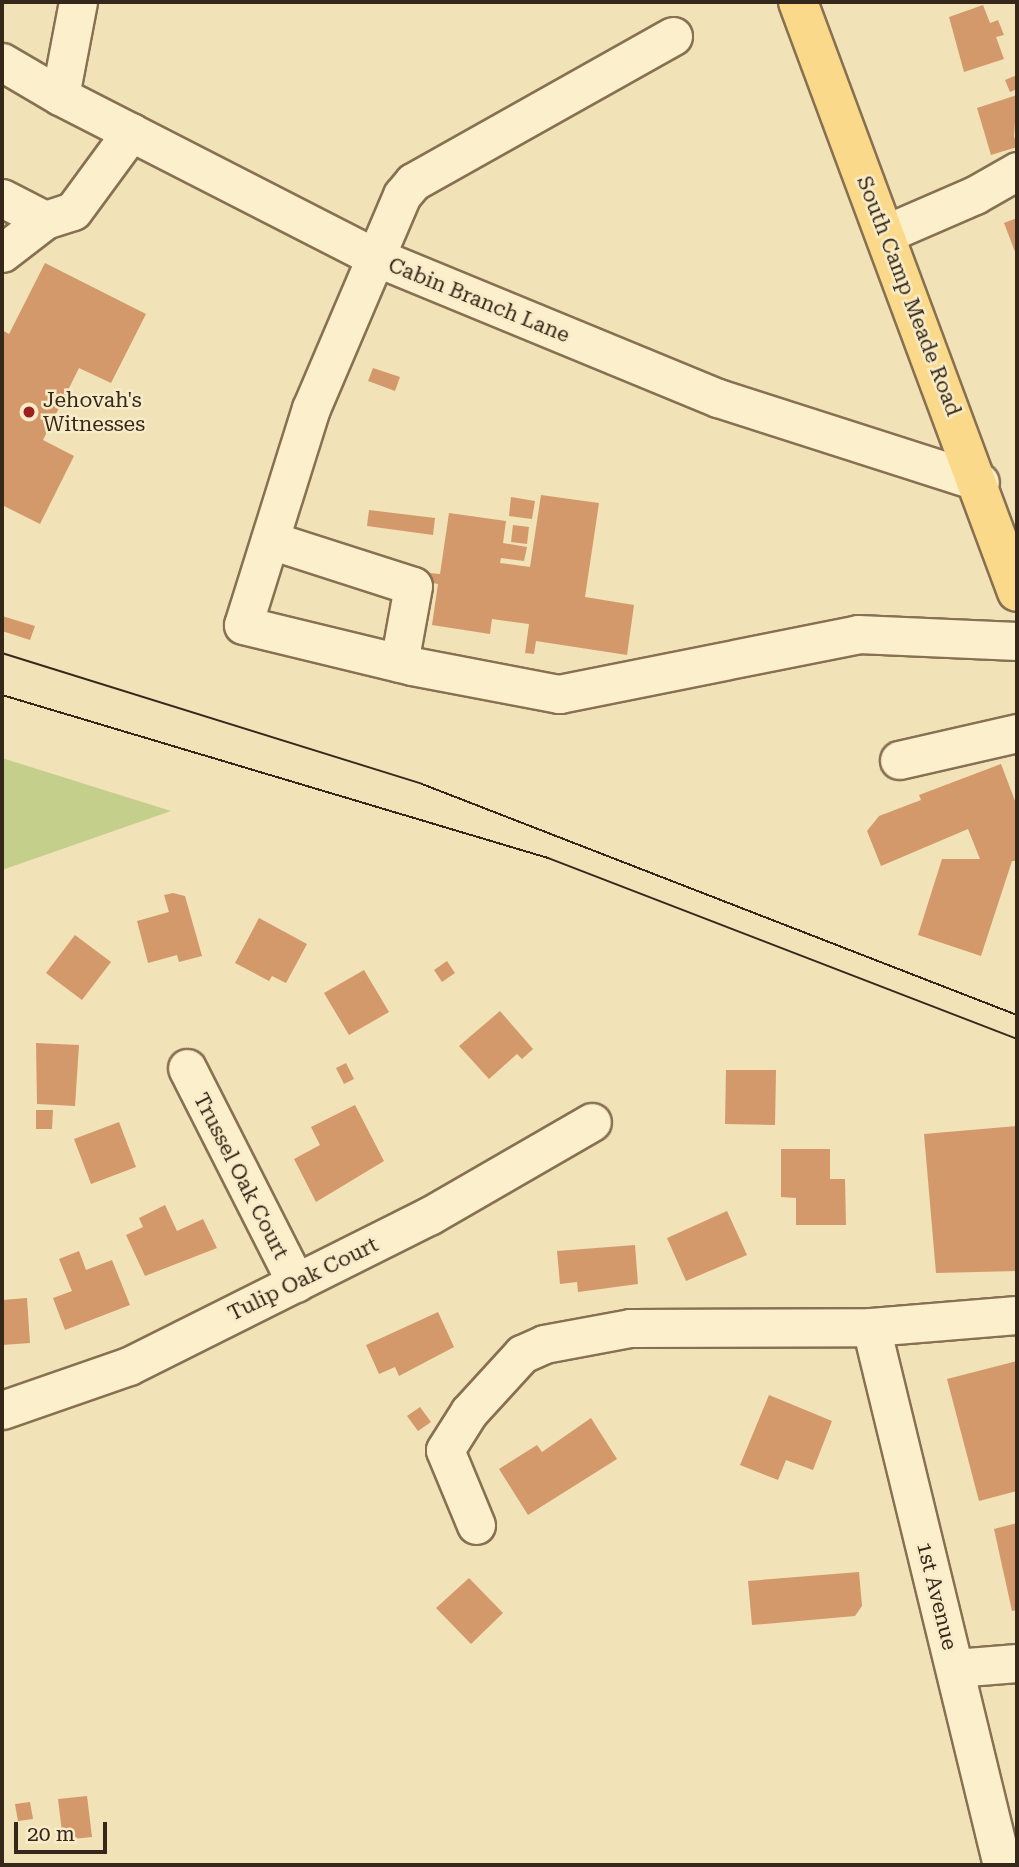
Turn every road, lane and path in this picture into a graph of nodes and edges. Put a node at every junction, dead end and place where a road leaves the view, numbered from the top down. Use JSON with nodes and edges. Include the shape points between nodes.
{"nodes":[{"id":1,"x":79,"y":2,"type":"edge"},
{"id":2,"x":798,"y":2,"type":"edge"},
{"id":3,"x":673,"y":36,"type":"dead end"},
{"id":4,"x":2,"y":62,"type":"edge"},
{"id":5,"x":60,"y":96,"type":"junction"},
{"id":6,"x":131,"y":132,"type":"junction"},
{"id":7,"x":1017,"y":171,"type":"edge"},
{"id":8,"x":2,"y":198,"type":"edge"},
{"id":9,"x":46,"y":220,"type":"junction"},
{"id":10,"x":885,"y":234,"type":"junction"},
{"id":11,"x":2,"y":253,"type":"edge"},
{"id":12,"x":373,"y":256,"type":"junction"},
{"id":13,"x":979,"y":482,"type":"junction"},
{"id":14,"x":270,"y":540,"type":"junction"},
{"id":15,"x":1017,"y":592,"type":"edge"},
{"id":16,"x":1017,"y":641,"type":"edge"},
{"id":17,"x":399,"y":663,"type":"junction"},
{"id":18,"x":1017,"y":733,"type":"edge"},
{"id":19,"x":899,"y":760,"type":"dead end"},
{"id":20,"x":187,"y":1068,"type":"dead end"},
{"id":21,"x":592,"y":1122,"type":"dead end"},
{"id":22,"x":296,"y":1283,"type":"junction"},
{"id":23,"x":1017,"y":1315,"type":"edge"},
{"id":24,"x":871,"y":1327,"type":"junction"},
{"id":25,"x":2,"y":1410,"type":"edge"},
{"id":26,"x":477,"y":1525,"type":"dead end"},
{"id":27,"x":1017,"y":1663,"type":"edge"},
{"id":28,"x":955,"y":1668,"type":"junction"},
{"id":29,"x":1005,"y":1820,"type":"edge"},
{"id":30,"x":1002,"y":1865,"type":"edge"}],
"edges":[{"from":1,"to":5,"type":"street"},
{"from":2,"to":10,"type":"main road","name":"South Camp Meade Road"},
{"from":3,"to":12,"type":"street","via":[[413,183],[391,213]]},
{"from":4,"to":5,"type":"street","name":"Cabin Branch Lane"},
{"from":5,"to":6,"type":"street","name":"Cabin Branch Lane"},
{"from":6,"to":9,"type":"street","via":[[73,211]]},
{"from":6,"to":12,"type":"street","name":"Cabin Branch Lane"},
{"from":7,"to":10,"type":"street","via":[[975,195]]},
{"from":8,"to":9,"type":"street"},
{"from":9,"to":11,"type":"street"},
{"from":10,"to":13,"type":"main road","name":"South Camp Meade Road"},
{"from":12,"to":13,"type":"street","name":"Cabin Branch Lane","via":[[718,398]]},
{"from":12,"to":14,"type":"street","via":[[311,408]]},
{"from":13,"to":15,"type":"main road","name":"South Camp Meade Road"},
{"from":14,"to":17,"type":"street","via":[[413,586]]},
{"from":14,"to":17,"type":"street","via":[[243,625]]},
{"from":16,"to":17,"type":"street","via":[[858,634],[559,694]]},
{"from":18,"to":19,"type":"street"},
{"from":20,"to":22,"type":"street","name":"Trussel Oak Court"},
{"from":21,"to":22,"type":"street","name":"Tulip Oak Court","via":[[429,1216]]},
{"from":22,"to":25,"type":"street","name":"Tulip Oak Court","via":[[129,1366]]},
{"from":23,"to":24,"type":"street"},
{"from":24,"to":26,"type":"street","via":[[630,1328],[544,1344],[522,1354],[469,1412],[445,1450]]},
{"from":24,"to":28,"type":"street","name":"1st Avenue"},
{"from":27,"to":28,"type":"street"},
{"from":28,"to":29,"type":"street","name":"1st Avenue"},
{"from":29,"to":30,"type":"street","name":"1st Avenue"}]}
